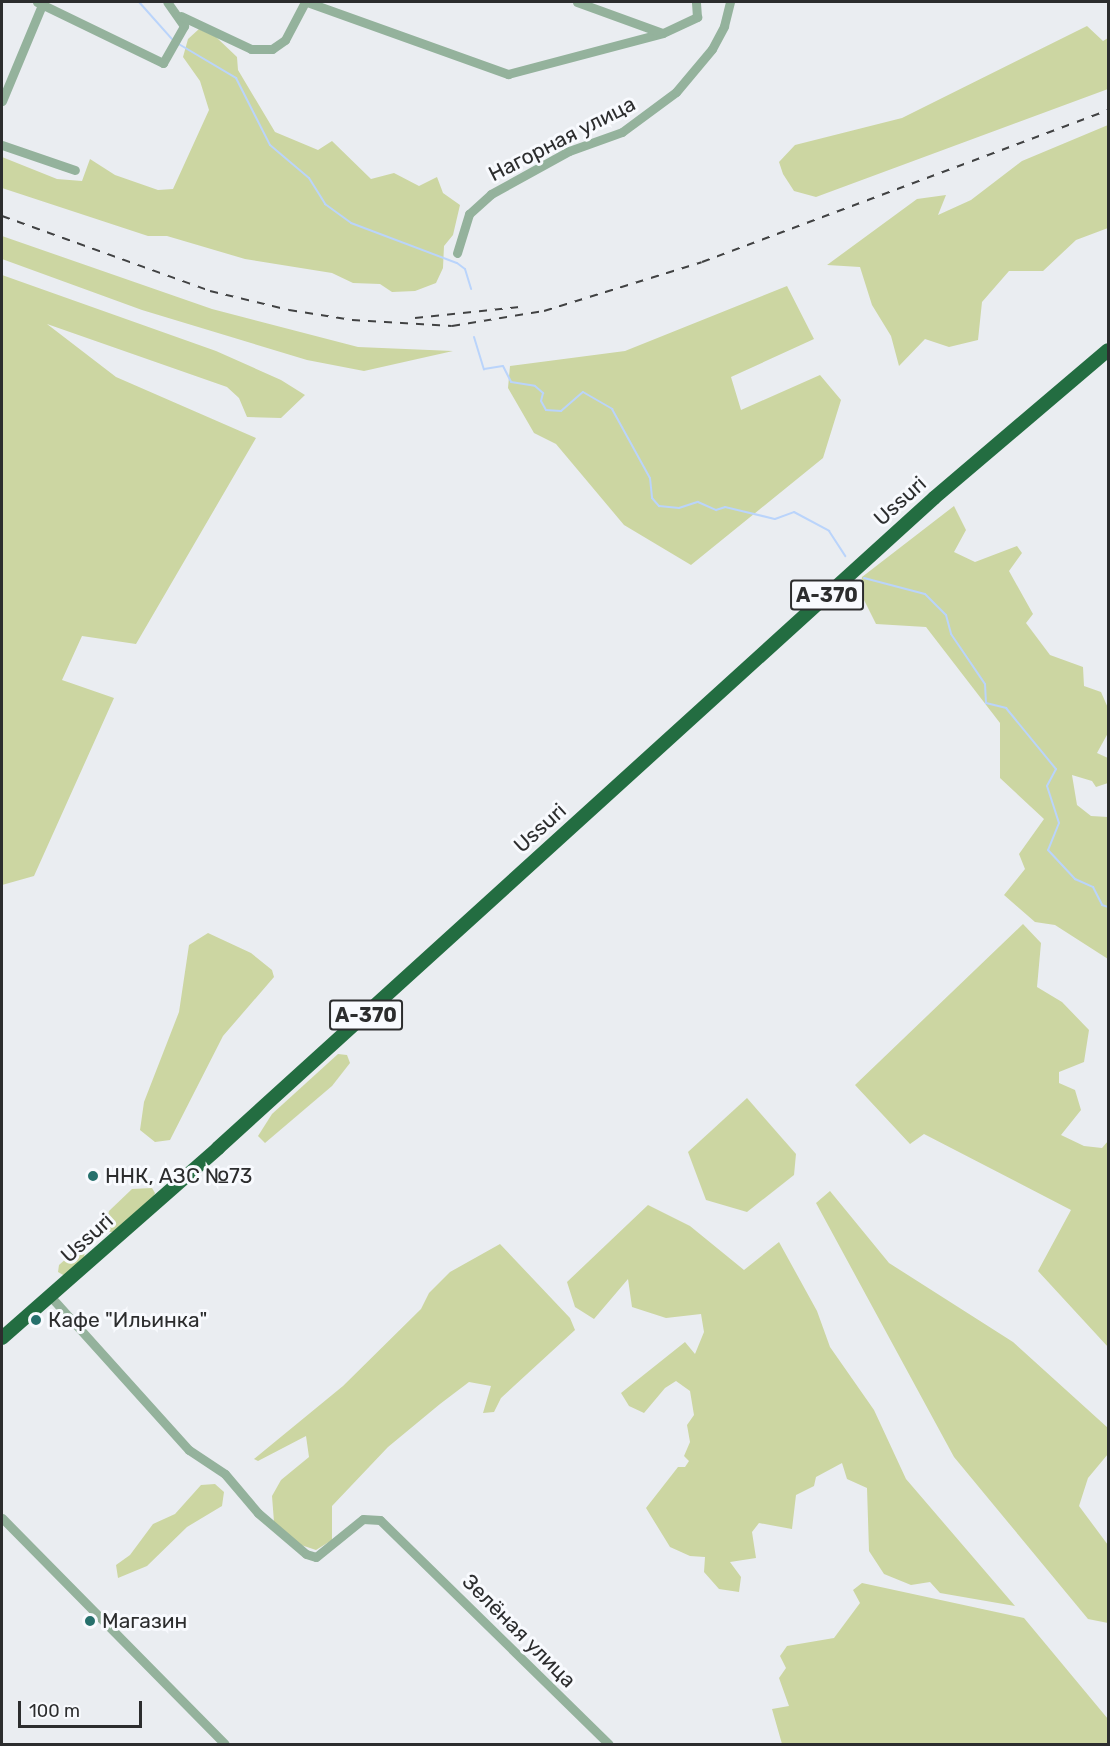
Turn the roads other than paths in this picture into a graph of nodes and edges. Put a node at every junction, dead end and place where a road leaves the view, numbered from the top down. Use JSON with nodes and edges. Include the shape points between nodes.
{"nodes":[{"id":1,"x":167,"y":2,"type":"edge"},
{"id":2,"x":306,"y":2,"type":"edge"},
{"id":3,"x":577,"y":2,"type":"edge"},
{"id":4,"x":696,"y":2,"type":"edge"},
{"id":5,"x":730,"y":2,"type":"edge"},
{"id":6,"x":40,"y":3,"type":"edge"},
{"id":7,"x":181,"y":16,"type":"junction"},
{"id":8,"x":663,"y":33,"type":"junction"},
{"id":9,"x":2,"y":101,"type":"edge"},
{"id":10,"x":2,"y":145,"type":"edge"},
{"id":11,"x":75,"y":170,"type":"dead end"},
{"id":12,"x":457,"y":253,"type":"dead end"},
{"id":13,"x":1108,"y":350,"type":"edge"},
{"id":14,"x":51,"y":1297,"type":"junction"},
{"id":15,"x":2,"y":1338,"type":"edge"},
{"id":16,"x":2,"y":1518,"type":"edge"},
{"id":17,"x":225,"y":1744,"type":"edge"},
{"id":18,"x":609,"y":1744,"type":"edge"}],
"edges":[{"from":1,"to":7,"type":"street"},
{"from":2,"to":7,"type":"street","via":[[285,40],[272,49],[251,49]]},
{"from":2,"to":8,"type":"street","via":[[508,74]]},
{"from":3,"to":8,"type":"street"},
{"from":4,"to":8,"type":"street","via":[[697,16]]},
{"from":5,"to":12,"type":"street","name":"Нагорная улица","via":[[712,49],[676,92],[622,132],[569,151],[491,194],[469,214]]},
{"from":6,"to":7,"type":"street","via":[[163,63],[184,26]]},
{"from":6,"to":9,"type":"street"},
{"from":10,"to":11,"type":"street"},
{"from":13,"to":14,"type":"highway","name":"Ussuri","number":"А-370","via":[[934,498]]},
{"from":14,"to":15,"type":"highway","name":"Ussuri","number":"А-370"},
{"from":14,"to":18,"type":"street","name":"Зелёная улица","via":[[189,1450],[225,1474],[258,1513],[306,1554],[316,1557],[363,1519],[380,1520]]},
{"from":16,"to":17,"type":"street"}]}
